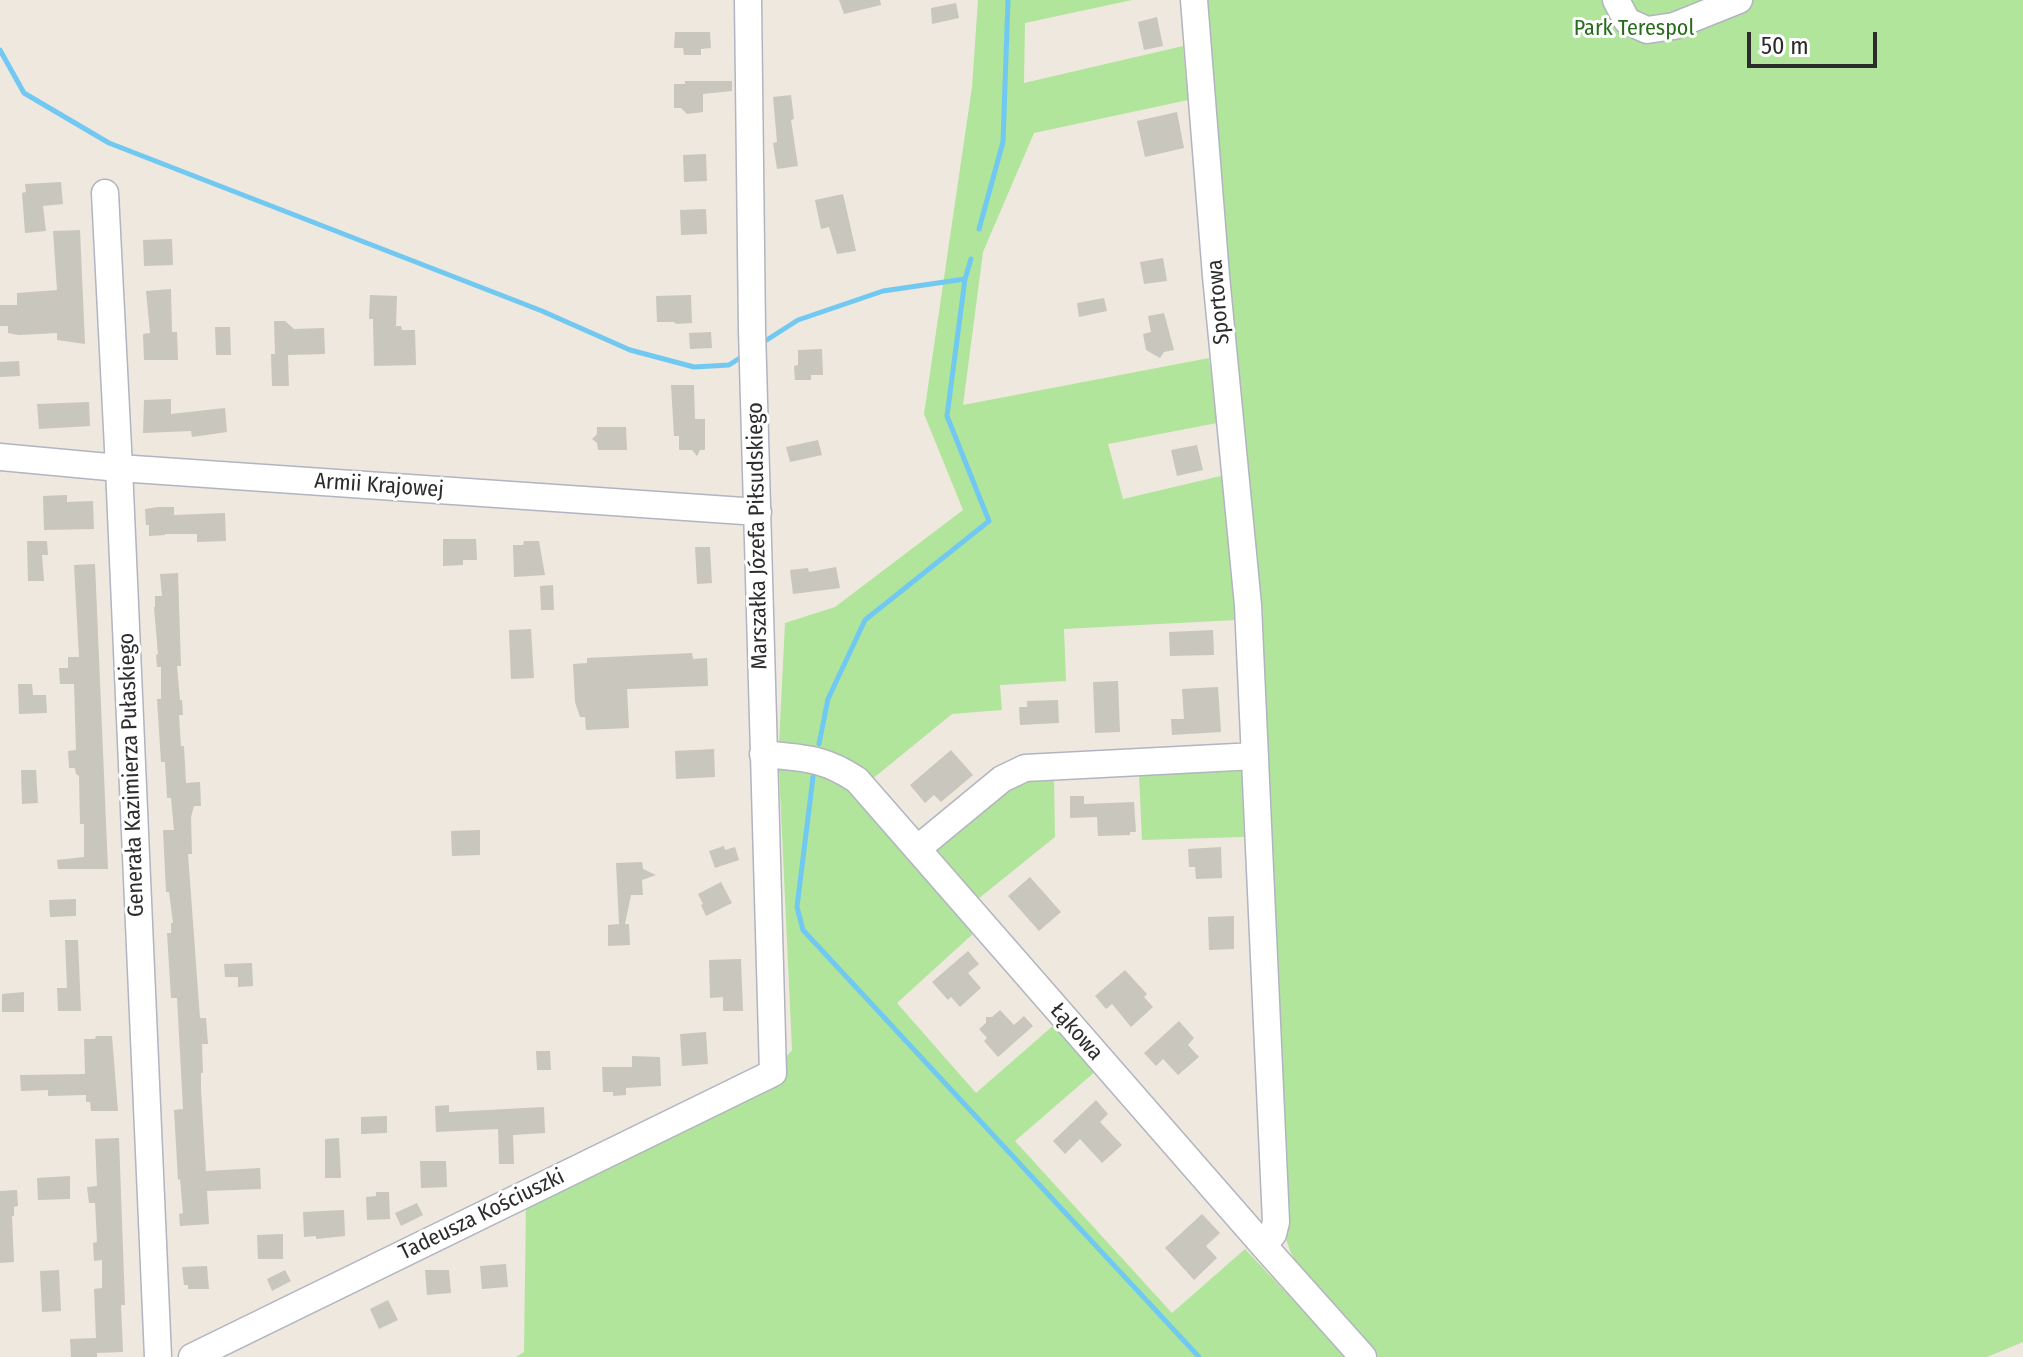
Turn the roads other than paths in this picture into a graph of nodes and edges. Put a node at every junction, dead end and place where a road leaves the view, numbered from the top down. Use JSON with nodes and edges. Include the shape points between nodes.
{"nodes":[{"id":1,"x":748,"y":0,"type":"edge"},
{"id":2,"x":1194,"y":0,"type":"edge"},
{"id":3,"x":1616,"y":0,"type":"edge"},
{"id":4,"x":1739,"y":0,"type":"edge"},
{"id":5,"x":105,"y":193,"type":"dead end"},
{"id":6,"x":0,"y":457,"type":"edge"},
{"id":7,"x":119,"y":468,"type":"junction"},
{"id":8,"x":758,"y":512,"type":"junction"},
{"id":9,"x":763,"y":754,"type":"junction"},
{"id":10,"x":1255,"y":756,"type":"junction"},
{"id":11,"x":917,"y":849,"type":"junction"},
{"id":12,"x":773,"y":1073,"type":"joint"},
{"id":13,"x":1263,"y":1245,"type":"junction"},
{"id":14,"x":158,"y":1357,"type":"edge"},
{"id":15,"x":192,"y":1357,"type":"edge"},
{"id":16,"x":1363,"y":1357,"type":"edge"}],
"edges":[{"from":1,"to":8,"type":"street","name":"Marszałka Józefa Piłsudskiego"},
{"from":2,"to":10,"type":"street","name":"Sportowa","via":[[1248,605]]},
{"from":3,"to":4,"type":"street","via":[[1627,21],[1647,30],[1674,26]]},
{"from":5,"to":7,"type":"street","name":"Generała Kazimierza Pułaskiego"},
{"from":6,"to":7,"type":"street","name":"Armii Krajowej"},
{"from":7,"to":8,"type":"street","name":"Armii Krajowej"},
{"from":7,"to":14,"type":"street","name":"Generała Kazimierza Pułaskiego"},
{"from":8,"to":9,"type":"street","name":"Marszałka Józefa Piłsudskiego"},
{"from":9,"to":11,"type":"street","name":"Łąkowa","via":[[837,767],[857,780]]},
{"from":9,"to":12,"type":"street","name":"Marszałka Józefa Piłsudskiego"},
{"from":10,"to":11,"type":"street","via":[[1025,768],[1002,779]]},
{"from":10,"to":13,"type":"street","name":"Sportowa","via":[[1276,1222]]},
{"from":11,"to":13,"type":"street","name":"Łąkowa"},
{"from":12,"to":15,"type":"street","name":"Tadeusza Kościuszki"},
{"from":13,"to":16,"type":"street","name":"Łąkowa"}]}
